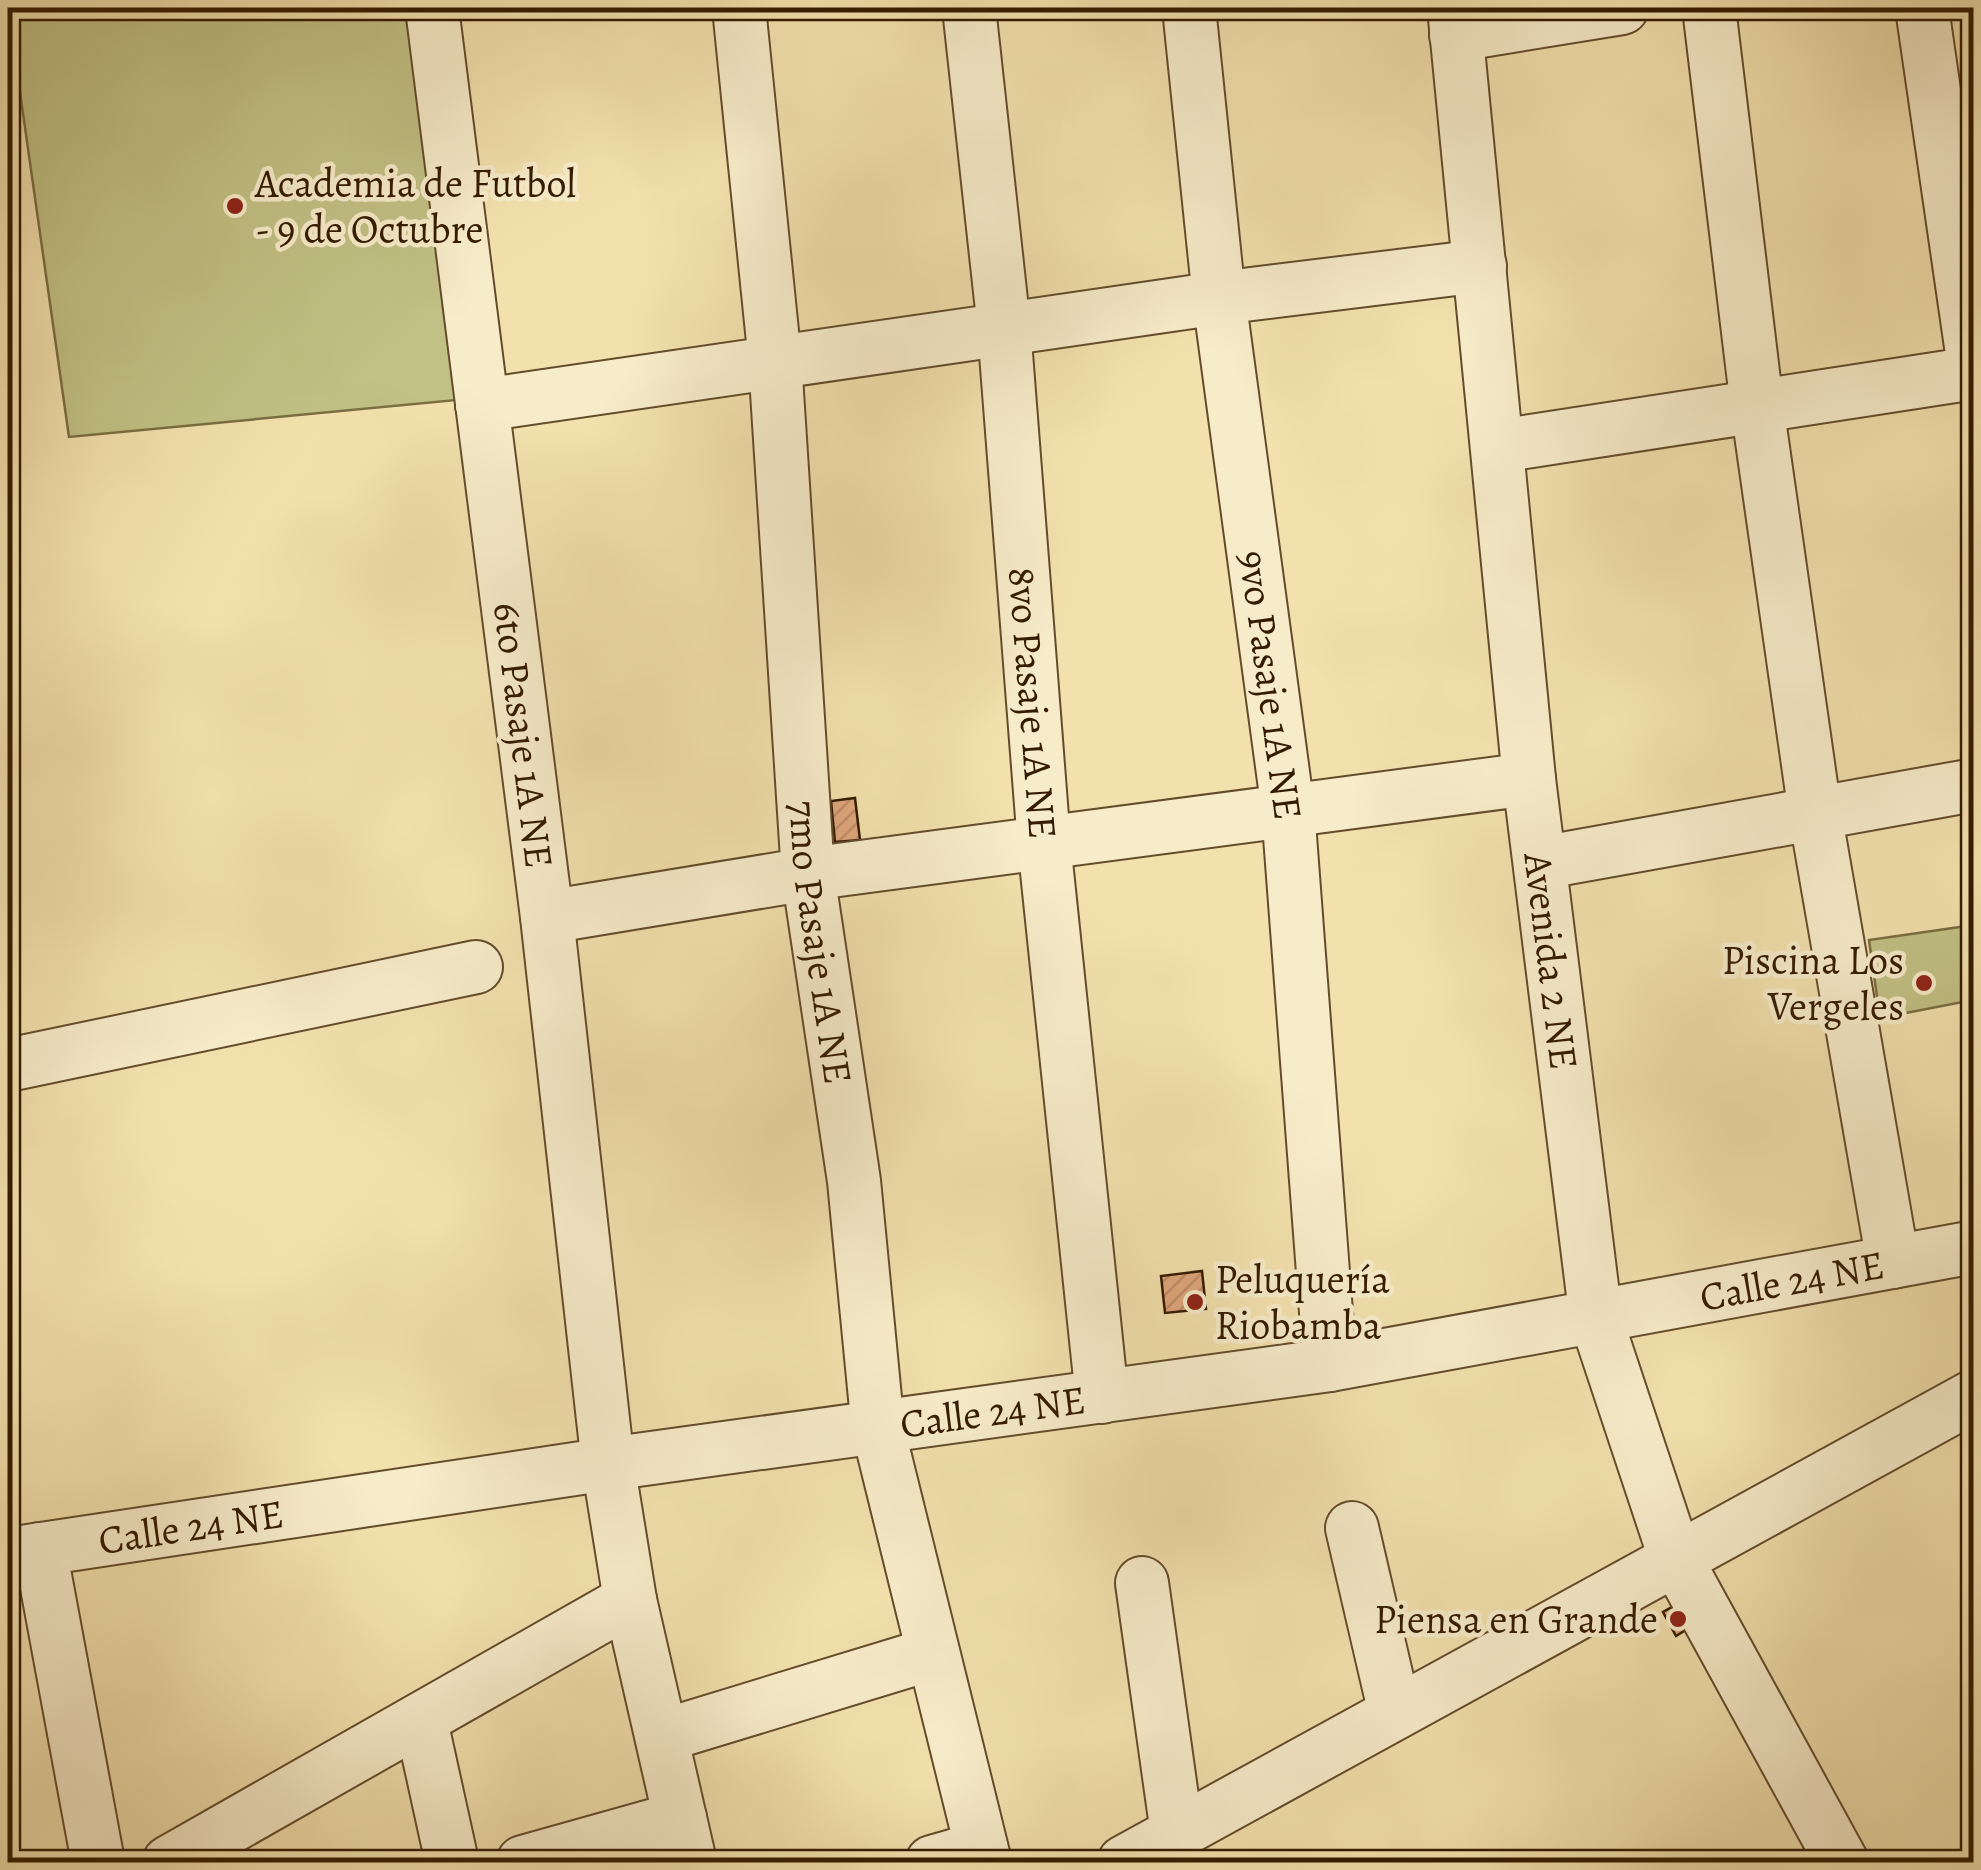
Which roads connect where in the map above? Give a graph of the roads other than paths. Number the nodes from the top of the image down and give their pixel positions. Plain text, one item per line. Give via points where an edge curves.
1 (432, 8) edge
2 (739, 8) edge
3 (969, 8) edge
4 (1188, 8) edge
5 (1622, 8) edge
6 (1709, 8) edge
7 (1922, 8) edge
8 (1455, 21) edge
9 (1480, 266) junction
10 (1218, 298) junction
11 (1004, 328) junction
12 (774, 360) junction
13 (1974, 370) edge
14 (482, 404) junction
15 (1757, 406) junction
16 (1499, 446) junction
17 (1529, 779) junction
18 (1974, 785) edge
19 (1288, 810) junction
20 (1815, 813) junction
21 (1044, 843) junction
22 (1540, 863) junction
23 (808, 874) junction
24 (547, 917) junction
25 (476, 966) dead end
26 (8, 1066) edge
27 (1974, 1247) edge
28 (1893, 1262) junction
29 (1596, 1319) junction
30 (1330, 1364) junction
31 (1974, 1396) edge
32 (1102, 1397) junction
33 (878, 1428) junction
34 (608, 1464) junction
35 (1352, 1528) dead end
36 (24, 1551) edge
37 (1675, 1557) junction
38 (1142, 1583) dead end
39 (630, 1600) junction
40 (931, 1654) junction
41 (1395, 1713) junction
42 (421, 1721) junction
43 (662, 1736) junction
44 (1177, 1833) junction
45 (685, 1840) edge
46 (966, 1858) edge
47 (98, 1862) edge
48 (169, 1862) edge
49 (452, 1862) edge
50 (523, 1862) edge
51 (1124, 1862) edge
52 (1842, 1862) edge

1 - 14 street, 6to Pasaje 1A NE
2 - 12 street, 7mo Pasaje 1A NE
3 - 11 street, 8vo Pasaje 1A NE
4 - 10 street, 9vo Pasaje 1A NE
5 - 8 street
6 - 15 street
7 - 13 street
8 - 9 street, Avenida 2 NE
9 - 10 street
9 - 16 street, Avenida 2 NE
10 - 11 street
10 - 19 street, 9vo Pasaje 1A NE
11 - 12 street
11 - 21 street, 8vo Pasaje 1A NE
12 - 14 street
12 - 23 street, 7mo Pasaje 1A NE
13 - 15 street
14 - 24 street, 6to Pasaje 1A NE
15 - 16 street
15 - 20 street
16 - 17 street, Avenida 2 NE
17 - 19 street
17 - 22 street, Avenida 2 NE
18 - 20 street
19 - 21 street
19 - 30 street, 9vo Pasaje 1A NE
20 - 22 street
20 - 28 street
21 - 23 street
21 - 32 street, 8vo Pasaje 1A NE
22 - 29 street, Avenida 2 NE
23 - 24 street
23 - 33 street, 7mo Pasaje 1A NE via 854,1181
24 - 34 street, 6to Pasaje 1A NE
25 - 26 street
27 - 28 street, Calle 24 NE
28 - 29 street, Calle 24 NE
29 - 30 street, Calle 24 NE
29 - 37 street, Avenida 2 NE
30 - 32 street, Calle 24 NE
31 - 37 street
32 - 33 street, Calle 24 NE
33 - 34 street, Calle 24 NE
33 - 40 street, 7mo Pasaje 1A NE
34 - 36 street, Calle 24 NE
34 - 39 street, 6to Pasaje 1A NE
35 - 41 street
36 - 47 street
37 - 41 street
37 - 52 street, Avenida 2 NE
38 - 44 street
39 - 42 street
39 - 43 street, 6to Pasaje 1A NE
40 - 43 street
40 - 46 street, 7mo Pasaje 1A NE
41 - 44 street
42 - 48 street
42 - 49 street
43 - 45 street, 6to Pasaje 1A NE
44 - 51 street
45 - 50 street

